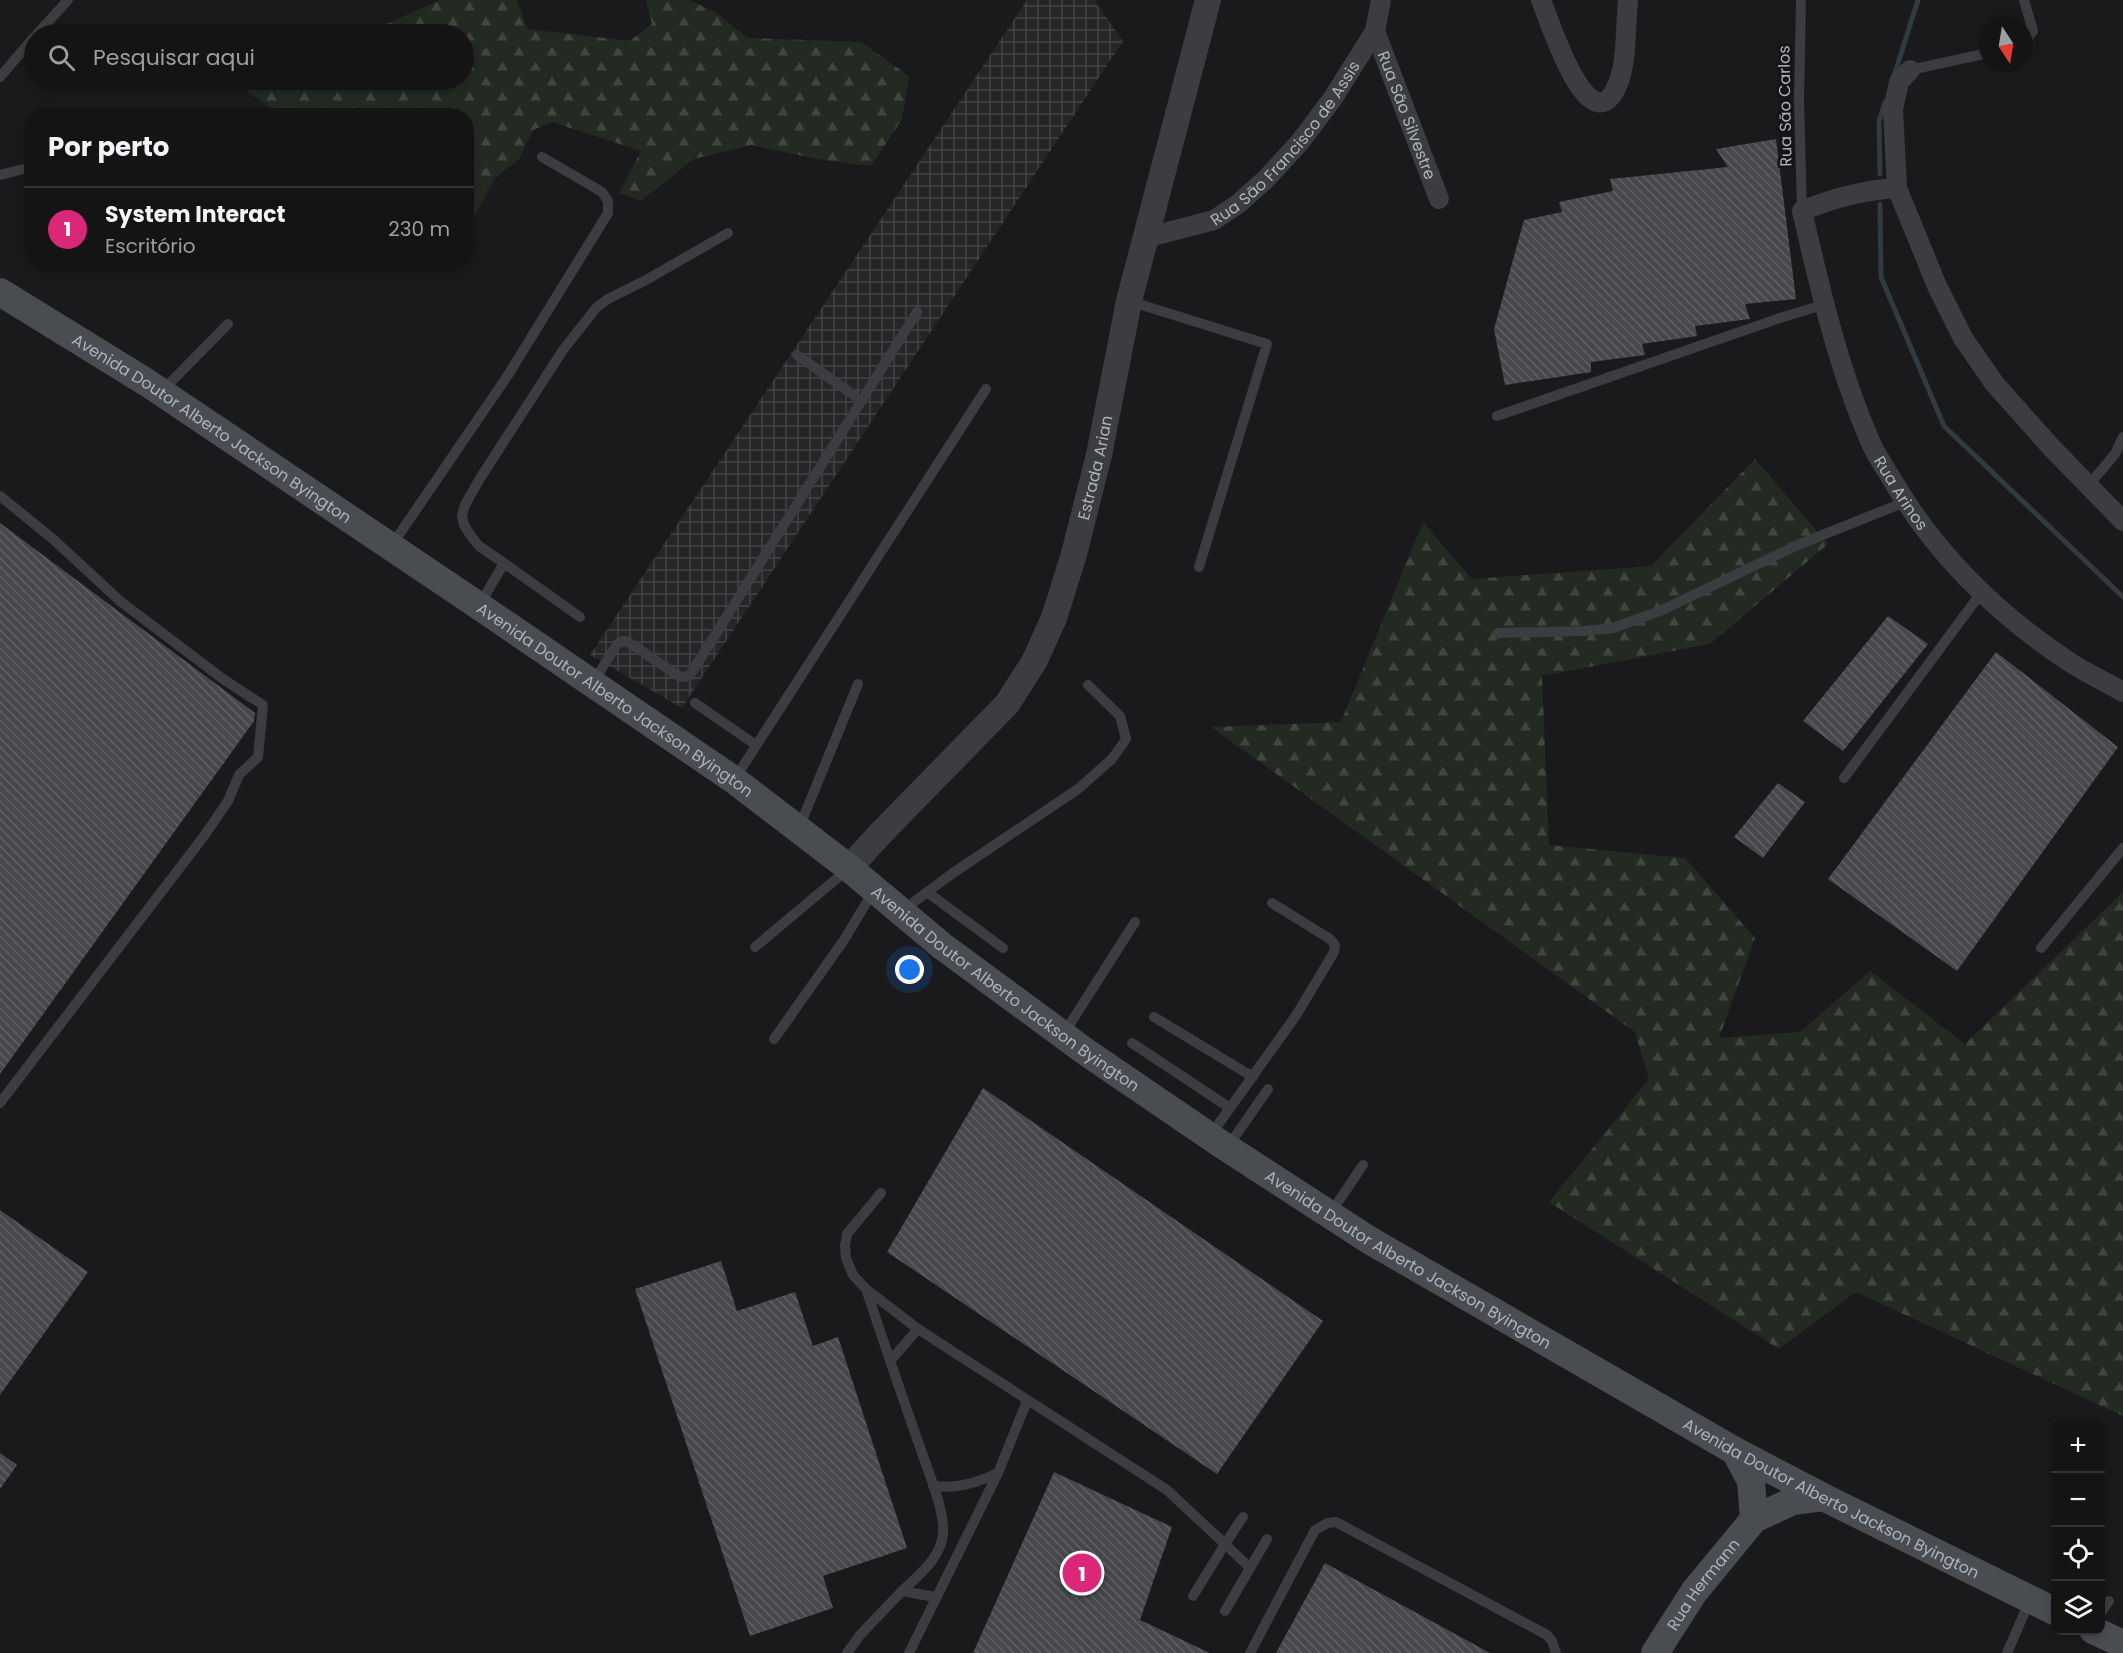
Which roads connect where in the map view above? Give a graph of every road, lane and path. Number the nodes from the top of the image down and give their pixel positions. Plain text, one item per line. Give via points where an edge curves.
1 (68, 0) edge
2 (1208, 0) edge
3 (1381, 0) edge
4 (1541, 0) edge
5 (1628, 0) edge
6 (1801, 0) edge
7 (2024, 0) edge
8 (2029, 18) edge
9 (47, 24) edge
10 (1375, 31) junction
11 (24, 50) edge
12 (1979, 55) edge
13 (1910, 70) joint
14 (0, 77) edge
15 (542, 157) dead end
16 (24, 169) edge
17 (0, 175) edge
18 (1897, 188) junction
19 (1438, 198) dead end
20 (1802, 211) junction
21 (728, 233) dead end
22 (1145, 238) junction
23 (0, 292) edge
24 (1129, 301) junction
25 (1823, 305) junction
26 (917, 312) dead end
27 (228, 324) dead end
28 (797, 355) dead end
29 (986, 389) dead end
30 (161, 393) junction
31 (862, 401) junction
32 (1497, 416) dead end
33 (2123, 437) edge
34 (2088, 486) junction
35 (0, 496) edge
36 (1905, 502) junction
37 (2123, 521) edge
38 (391, 546) junction
39 (504, 563) junction
40 (1199, 567) dead end
41 (1981, 593) junction
42 (479, 606) junction
43 (580, 617) dead end
44 (1498, 633) dead end
45 (593, 683) junction
46 (858, 684) dead end
47 (1088, 685) dead end
48 (2123, 692) edge
49 (695, 703) dead end
50 (756, 745) junction
51 (1844, 778) dead end
52 (734, 780) junction
53 (798, 830) junction
54 (2123, 848) edge
55 (849, 868) junction
56 (874, 889) junction
57 (927, 892) junction
58 (1272, 903) dead end
59 (901, 912) junction
60 (1135, 922) dead end
61 (755, 946) dead end
62 (1003, 948) dead end
63 (2041, 948) dead end
64 (1154, 1017) dead end
65 (1063, 1035) junction
66 (774, 1039) dead end
67 (1132, 1043) dead end
68 (1253, 1077) junction
69 (1268, 1089) dead end
70 (0, 1103) edge
71 (1230, 1108) junction
72 (1218, 1142) junction
73 (1363, 1165) dead end
74 (881, 1193) dead end
75 (1330, 1215) junction
76 (866, 1289) junction
77 (918, 1329) junction
78 (890, 1361) junction
79 (1028, 1401) junction
80 (1735, 1450) junction
81 (998, 1473) junction
82 (933, 1486) junction
83 (1823, 1497) junction
84 (1243, 1516) dead end
85 (1754, 1519) junction
86 (1267, 1539) dead end
87 (1225, 1544) junction
88 (1250, 1568) junction
89 (902, 1591) junction
90 (1193, 1596) dead end
91 (935, 1597) junction
92 (2030, 1600) junction
93 (2109, 1601) dead end
94 (2105, 1607) edge
95 (2051, 1610) edge
96 (1225, 1611) dead end
97 (2104, 1635) edge
98 (2123, 1644) edge
99 (847, 1653) edge
100 (909, 1653) edge
101 (1250, 1653) edge
102 (1556, 1653) edge
103 (1655, 1653) edge
104 (2007, 1653) edge

1 - 9 lane
2 - 22 street, Estrada Arian
3 - 10 street, Rua São Francisco de Assis
4 - 5 street via 1572,75 1591,101 1601,102 1616,90 1620,75
6 - 20 lane, Rua São Carlos
7 - 8 lane
10 - 19 street, Rua São Silvestre
10 - 22 street, Rua São Francisco de Assis via 1334,98 1266,179 1214,220
11 - 14 lane
12 - 13 lane
13 - 18 street via 1899,82 1893,109
15 - 38 lane via 602,192 608,201 608,213 508,375
16 - 17 lane
18 - 20 street via 1876,189
18 - 34 street via 1963,338 1994,383
20 - 25 street, Rua Arinos
21 - 39 lane via 608,298 563,350 479,480 462,515 464,525 479,546
22 - 24 street, Estrada Arian
23 - 30 main road, Avenida Doutor Alberto Jackson Byington
24 - 40 lane via 1267,344
24 - 55 street, Estrada Arian via 1099,455 1074,554 1054,618 1034,662 1007,704
25 - 32 lane
25 - 36 street, Rua Arinos via 1871,443
26 - 31 lane
27 - 30 lane
28 - 31 lane
29 - 50 lane
30 - 38 main road, Avenida Doutor Alberto Jackson Byington
31 - 45 lane via 689,676 680,677 622,641
33 - 34 lane via 2115,454
34 - 37 street
35 - 70 lane via 120,602 263,705 258,757 239,775 228,801 204,836
36 - 41 street, Rua Arinos via 1942,551
36 - 44 lane via 1800,544 1660,611 1613,628
38 - 42 main road, Avenida Doutor Alberto Jackson Byington
39 - 42 lane
39 - 43 lane
41 - 48 street, Rua Arinos via 2072,664
41 - 51 lane
42 - 45 main road, Avenida Doutor Alberto Jackson Byington
45 - 52 main road, Avenida Doutor Alberto Jackson Byington
46 - 53 lane
47 - 57 lane via 1120,716 1126,739 1112,759 1078,789
49 - 50 lane
50 - 52 lane
52 - 53 main road, Avenida Doutor Alberto Jackson Byington
53 - 55 main road, Avenida Doutor Alberto Jackson Byington
54 - 63 lane
55 - 56 main road, Avenida Doutor Alberto Jackson Byington
55 - 61 lane
56 - 59 main road, Avenida Doutor Alberto Jackson Byington
56 - 66 lane via 844,940
57 - 59 lane
57 - 62 lane
58 - 68 lane via 1330,939 1335,949 1297,1014
59 - 65 main road, Avenida Doutor Alberto Jackson Byington
60 - 65 lane
64 - 68 lane
65 - 72 main road, Avenida Doutor Alberto Jackson Byington
67 - 71 lane
68 - 71 lane
69 - 72 lane
71 - 72 lane
72 - 75 main road, Avenida Doutor Alberto Jackson Byington
73 - 75 lane
74 - 76 lane via 847,1234 845,1246 853,1275
75 - 80 main road, Avenida Doutor Alberto Jackson Byington
76 - 77 lane
76 - 78 lane
77 - 78 lane
77 - 79 lane
78 - 82 lane
79 - 81 lane
79 - 87 lane via 1167,1490
80 - 83 main road, Avenida Doutor Alberto Jackson Byington
80 - 85 main road via 1751,1481
81 - 82 lane via 964,1486
81 - 91 lane
82 - 89 lane via 943,1535 938,1551
83 - 85 main road, Rua Hermann via 1793,1501
83 - 92 main road, Avenida Doutor Alberto Jackson Byington
84 - 87 lane
85 - 103 main road, Rua Hermann via 1694,1592
86 - 88 lane
87 - 88 lane
87 - 90 lane
88 - 96 lane
89 - 91 lane
89 - 99 lane
91 - 100 lane
92 - 95 main road, Avenida Doutor Alberto Jackson Byington
92 - 104 lane
93 - 94 lane
97 - 98 main road
101 - 102 lane via 1315,1530 1336,1522 1547,1635

